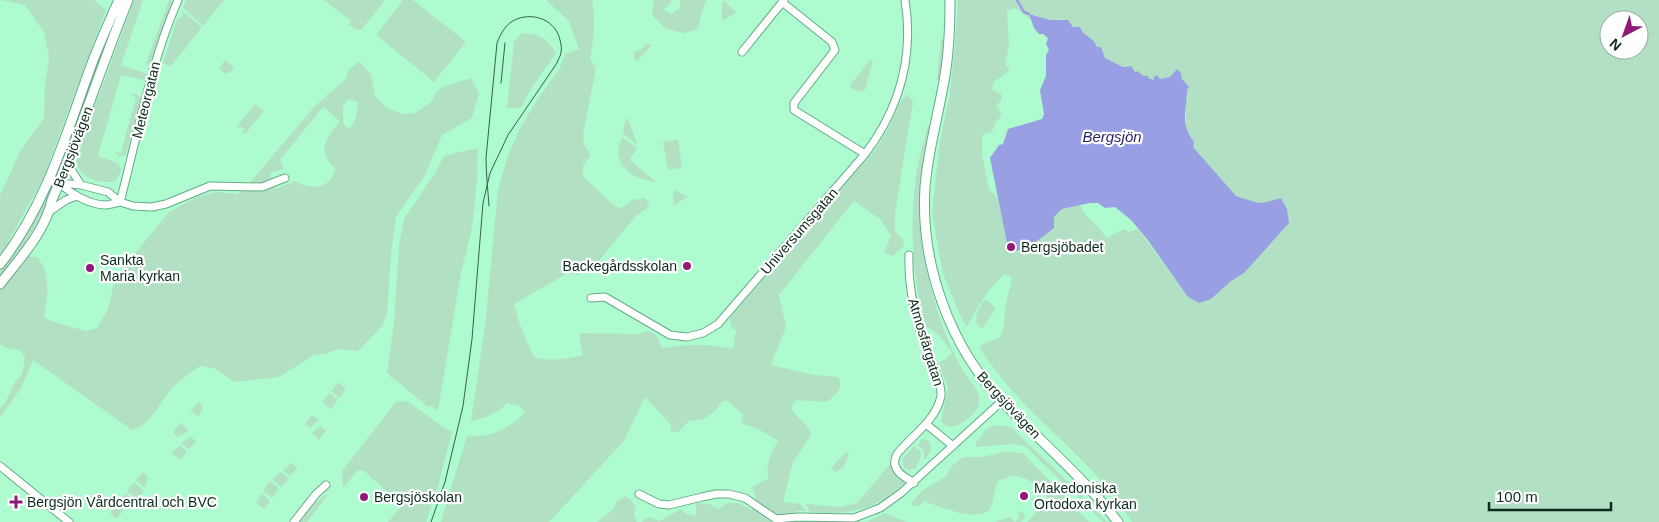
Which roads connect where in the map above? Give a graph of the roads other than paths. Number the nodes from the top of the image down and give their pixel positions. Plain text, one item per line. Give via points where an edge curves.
1 (119, 0) edge
2 (128, 0) edge
3 (178, 0) edge
4 (905, 0) edge
5 (950, 0) edge
6 (783, 1) edge
7 (742, 52) dead end
8 (865, 154) junction
9 (68, 162) junction
10 (284, 178) dead end
11 (50, 179) junction
12 (60, 183) junction
13 (81, 185) junction
14 (77, 196) junction
15 (120, 202) junction
16 (50, 211) junction
17 (909, 255) dead end
18 (0, 264) edge
19 (0, 284) edge
20 (591, 298) dead end
21 (1002, 401) junction
22 (926, 424) junction
23 (953, 446) junction
24 (0, 466) edge
25 (914, 483) junction
26 (326, 485) dead end
27 (639, 494) dead end
28 (855, 520) edge
29 (70, 522) edge
30 (294, 522) edge
31 (1118, 522) edge

1 - 11 street, Bergsjövägen
2 - 9 street, Bergsjövägen
3 - 15 street, Meteorgatan via 154,69
4 - 8 street, Universumsgatan via 907,50 900,89 886,124
5 - 21 street, Bergsjövägen via 945,76 927,165 928,246 939,289 956,333 975,367
6 - 7 street
6 - 8 street via 832,42 836,50 794,103 794,110
8 - 20 street, Universumsgatan via 725,317 711,329 687,337 670,336 605,297
9 - 12 street, Bergsjövägen
9 - 13 street
10 - 15 street via 262,187 210,186 152,207
11 - 12 street
11 - 18 street, Bergsjövägen via 26,227
12 - 13 street
12 - 14 street
12 - 16 street, Bergsjövägen
13 - 15 street via 108,192
14 - 15 street via 103,205
14 - 16 street
16 - 19 street, Bergsjövägen via 32,242
17 - 22 street, Atmosfärgatan via 913,306 941,394 937,409
21 - 23 street
21 - 31 street, Bergsjövägen via 1102,501
22 - 23 street
22 - 25 street, Atmosfärgatan via 896,456 899,473
23 - 25 street
24 - 29 street
25 - 28 street via 880,508
26 - 30 street
27 - 28 street via 659,504 669,505 709,495 729,494 744,498 776,519

